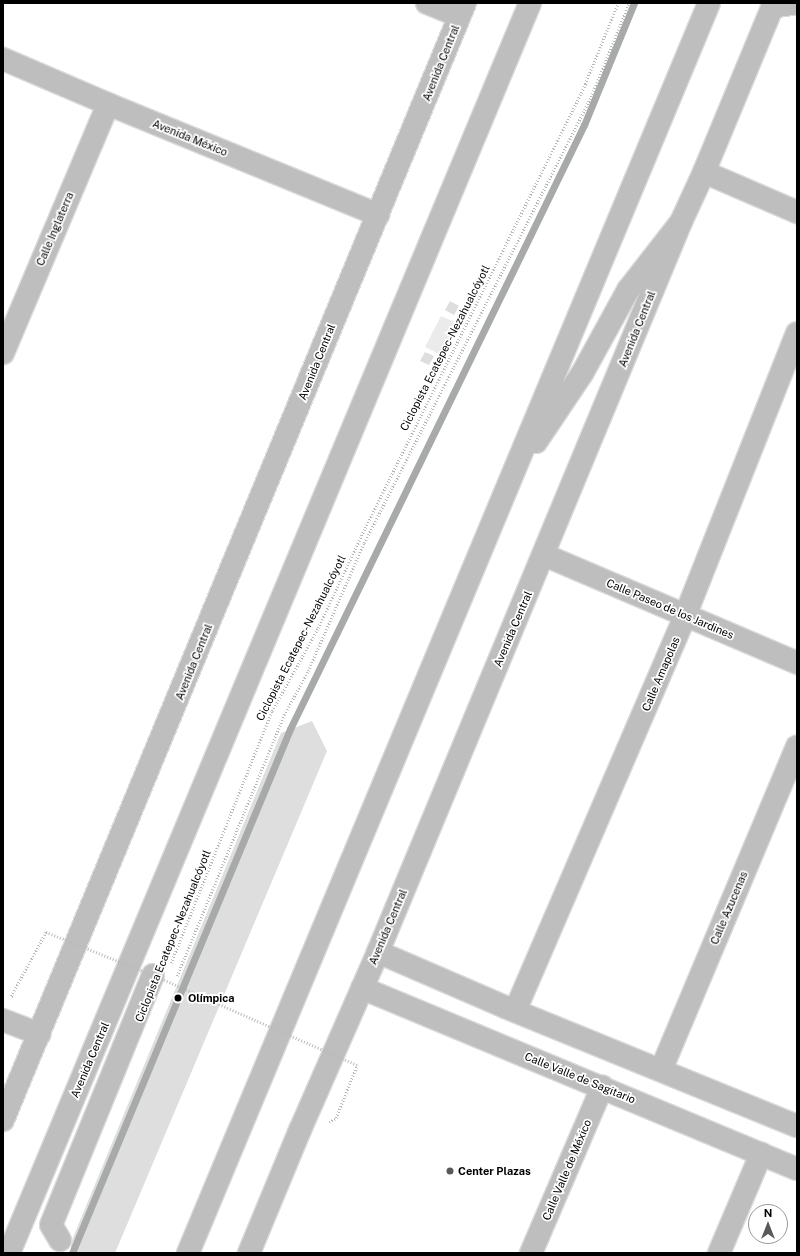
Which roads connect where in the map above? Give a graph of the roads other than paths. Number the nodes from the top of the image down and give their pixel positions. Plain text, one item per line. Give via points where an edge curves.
1 (427, 3) edge
2 (530, 3) edge
3 (708, 3) edge
4 (797, 3) edge
5 (773, 5) edge
6 (462, 10) edge
7 (3, 59) edge
8 (108, 104) junction
9 (704, 172) junction
10 (797, 212) edge
11 (378, 215) junction
12 (681, 222) junction
13 (797, 333) edge
14 (3, 353) edge
15 (508, 485) junction
16 (544, 555) junction
17 (685, 616) junction
18 (797, 663) edge
19 (797, 746) edge
20 (378, 952) junction
21 (163, 975) road end
22 (362, 988) junction
23 (515, 1011) junction
24 (3, 1020) edge
25 (39, 1034) junction
26 (661, 1070) junction
27 (602, 1087) junction
28 (3, 1120) edge
29 (795, 1120) edge
30 (761, 1154) junction
31 (797, 1169) edge
32 (56, 1232) dead end
33 (9, 1253) edge
34 (188, 1253) edge
35 (249, 1253) edge
36 (531, 1253) edge
37 (719, 1253) edge

1 - 6 main road
2 - 33 main road, Avenida Central
3 - 15 main road
4 - 5 main road
5 - 9 main road, Avenida Central
6 - 11 main road, Avenida Central
7 - 8 main road, Avenida México
8 - 11 main road, Avenida México
8 - 14 main road, Calle Inglaterra
9 - 10 main road
9 - 12 main road, Avenida Central
11 - 25 main road, Avenida Central
12 - 15 main road via 628,290 583,372
12 - 16 main road, Avenida Central
13 - 17 main road, Calle Amapolas
15 - 34 main road
16 - 17 main road, Calle Paseo de los Jardines
16 - 20 main road, Avenida Central
17 - 18 main road, Calle Paseo de los Jardines
17 - 23 main road, Calle Amapolas
19 - 26 main road, Calle Azucenas
20 - 22 main road, Avenida Central
20 - 23 main road
21 - 32 main road
22 - 27 main road, Calle Valle de Sagitario
22 - 35 main road, Avenida Central
23 - 26 main road
24 - 25 main road
25 - 28 main road, Avenida Central
26 - 29 main road
27 - 30 main road, Calle Valle de Sagitario
27 - 36 main road, Calle Valle de México
30 - 31 main road, Calle Valle de Sagitario
30 - 37 main road

